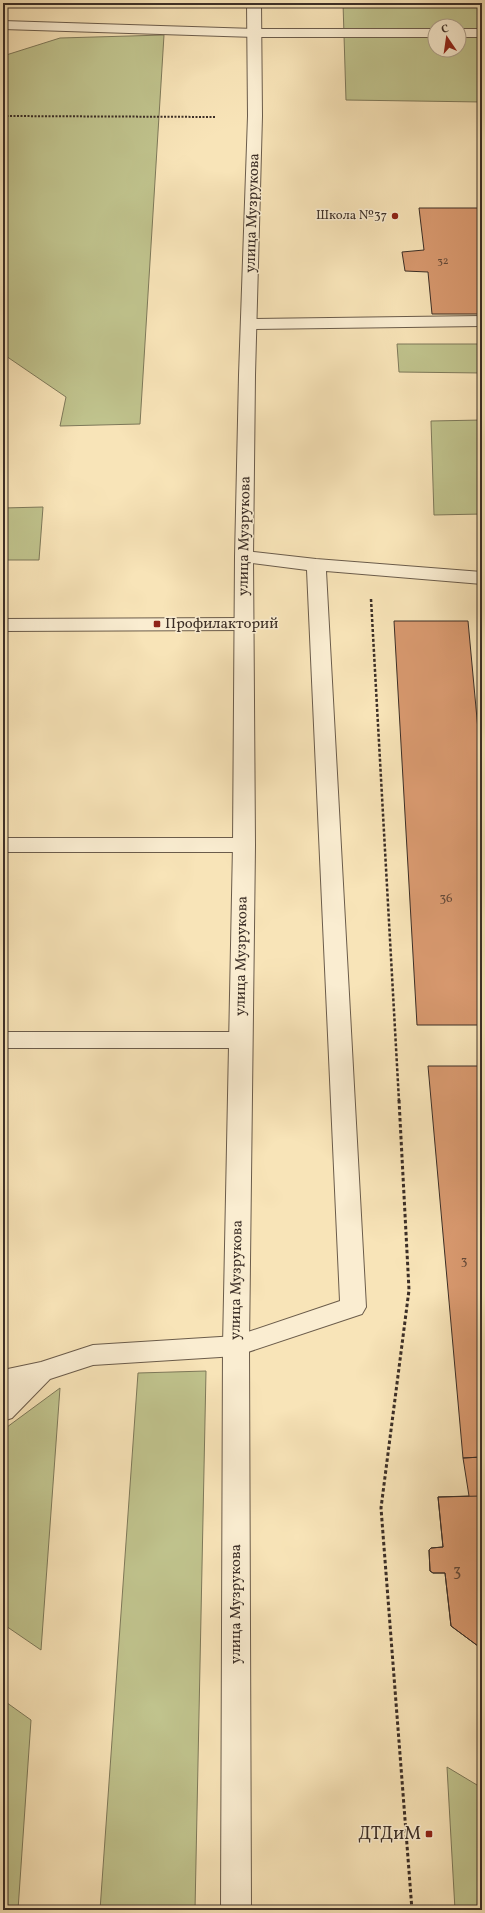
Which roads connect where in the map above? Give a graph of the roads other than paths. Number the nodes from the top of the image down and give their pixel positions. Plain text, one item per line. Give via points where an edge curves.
1 (254, 3) edge
2 (3, 25) edge
3 (255, 33) junction
4 (427, 33) edge
5 (467, 33) edge
6 (482, 34) edge
7 (482, 321) edge
8 (250, 324) junction
9 (244, 557) junction
10 (316, 565) junction
11 (482, 578) edge
12 (244, 624) junction
13 (3, 625) edge
14 (3, 845) edge
15 (244, 845) junction
16 (3, 1040) edge
17 (240, 1040) junction
18 (236, 1346) junction
19 (41, 1372) junction
20 (3, 1380) edge
21 (3, 1410) edge
22 (236, 1910) edge

1 - 3 street, улица Музрукова
2 - 3 street
3 - 4 street
3 - 8 street, улица Музрукова via 256,116
5 - 6 street
7 - 8 street
8 - 9 street, улица Музрукова
9 - 10 street
9 - 12 street, улица Музрукова
10 - 11 street
10 - 18 street via 354,1307
12 - 13 street
12 - 15 street, улица Музрукова
14 - 15 street
15 - 17 street, улица Музрукова
16 - 17 street
17 - 18 street, улица Музрукова
18 - 19 street via 93,1355
18 - 22 street, улица Музрукова
19 - 20 street
19 - 21 street

